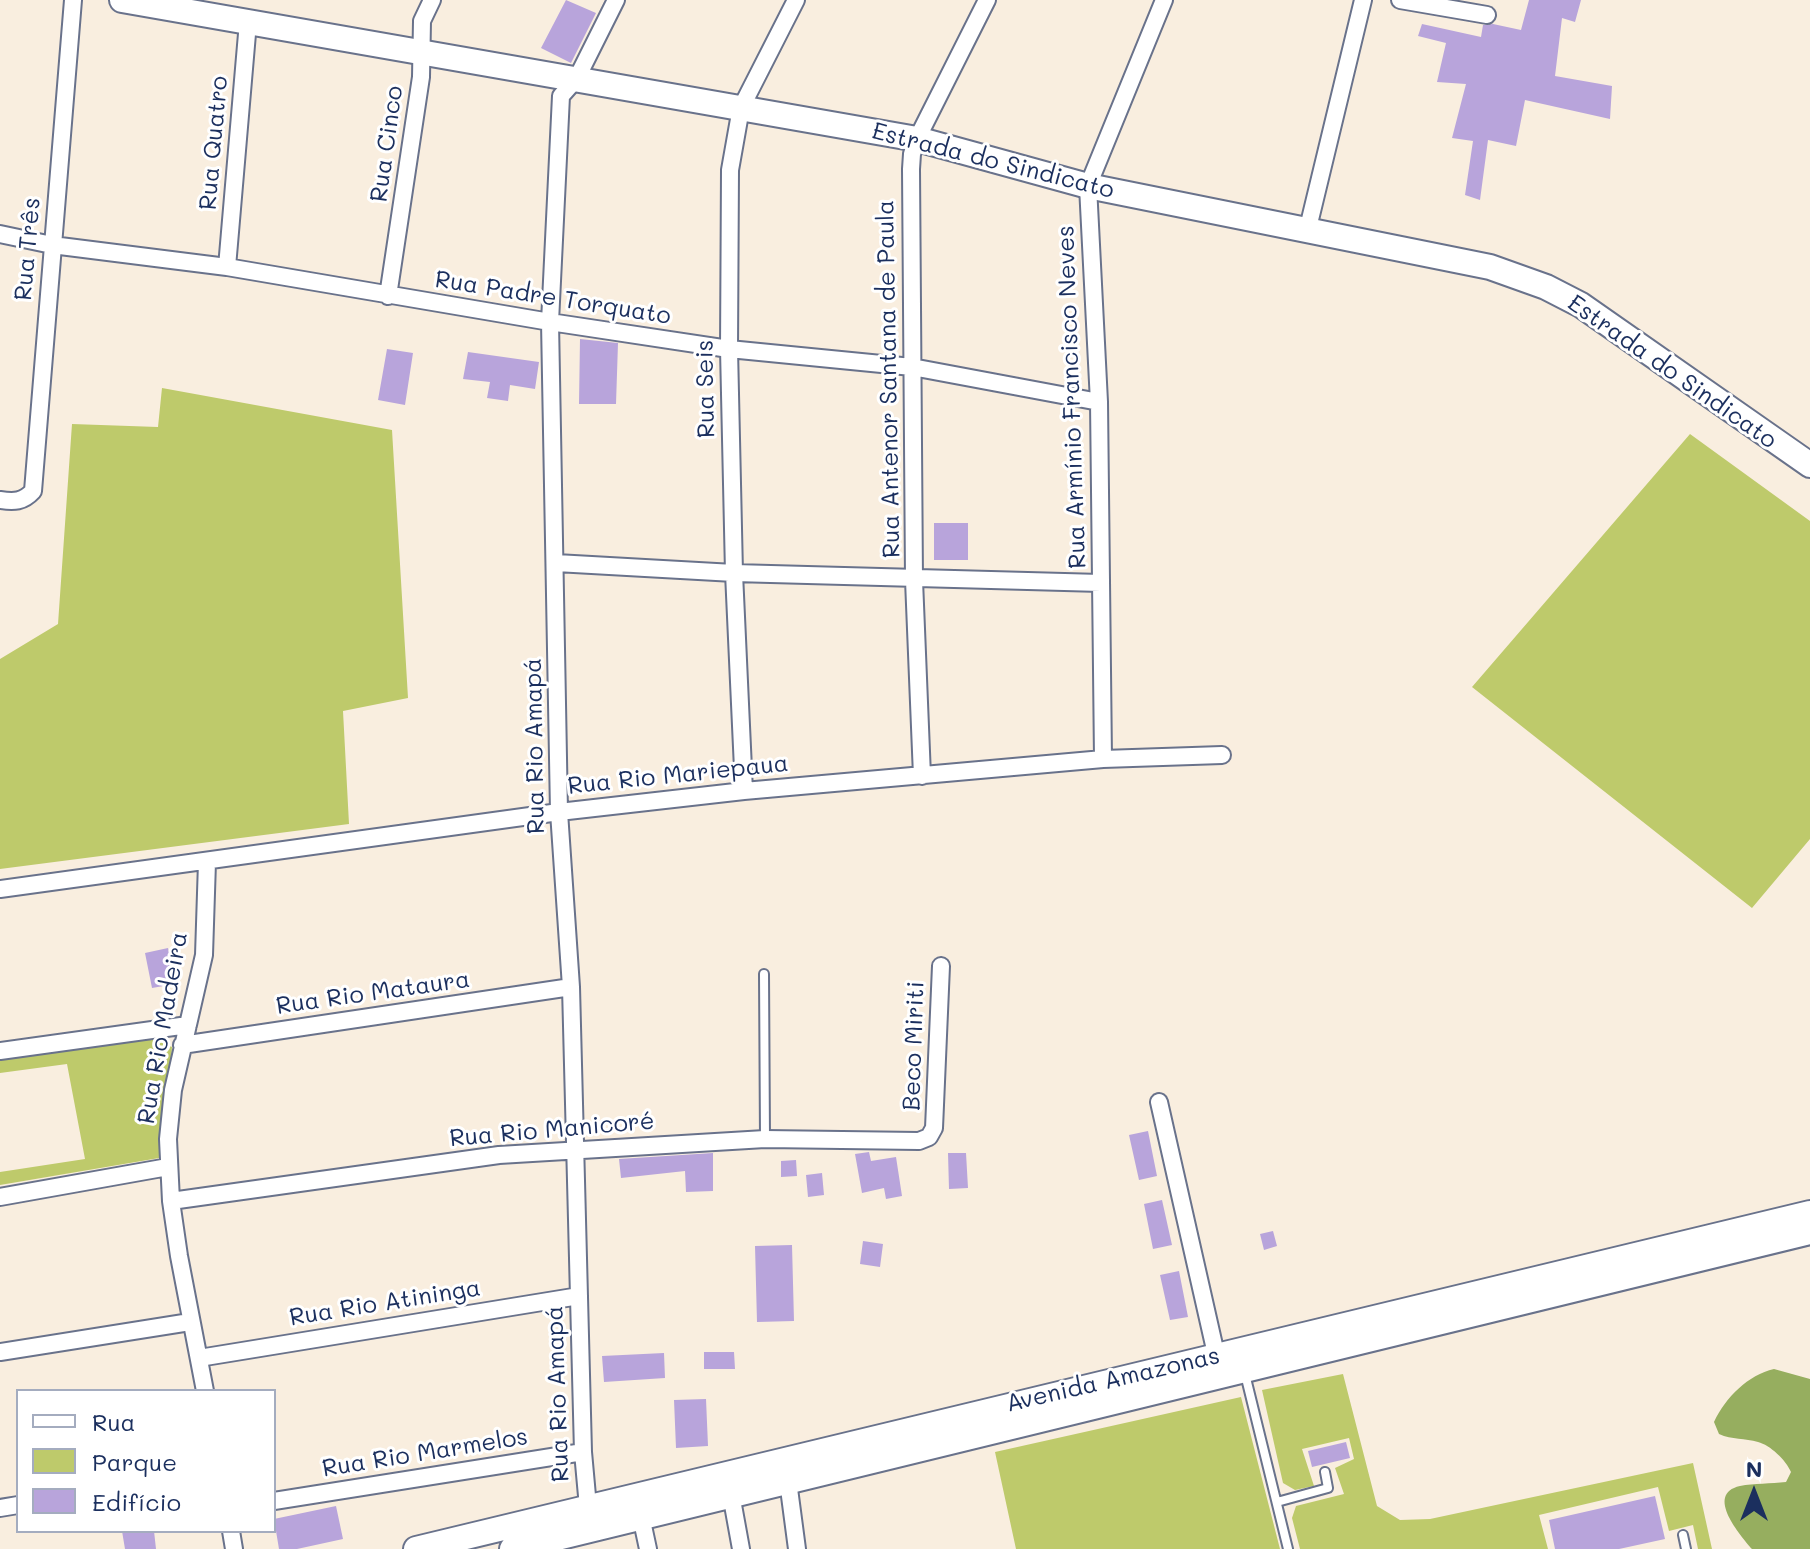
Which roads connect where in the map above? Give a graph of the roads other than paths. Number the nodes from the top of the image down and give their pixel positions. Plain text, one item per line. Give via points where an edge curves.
1 (73, 0) edge
2 (122, 0) edge
3 (432, 0) edge
4 (616, 0) edge
5 (796, 0) edge
6 (987, 0) edge
7 (1164, 0) edge
8 (1363, 0) edge
9 (1400, 0) edge
10 (1487, 15) dead end
11 (248, 22) junction
12 (420, 52) junction
13 (577, 78) junction
14 (741, 108) junction
15 (917, 139) junction
16 (1088, 186) junction
17 (1307, 232) junction
18 (0, 234) edge
19 (52, 245) junction
20 (227, 267) junction
21 (388, 296) junction
22 (550, 322) junction
23 (729, 349) junction
24 (912, 367) junction
25 (1099, 402) junction
26 (1810, 465) edge
27 (0, 500) edge
28 (556, 563) junction
29 (734, 573) junction
30 (914, 580) junction
31 (1101, 583) junction
32 (1222, 755) dead end
33 (1103, 759) junction
34 (922, 776) junction
35 (744, 791) junction
36 (559, 812) junction
37 (207, 862) junction
38 (0, 889) edge
39 (941, 966) dead end
40 (764, 974) dead end
41 (571, 987) junction
42 (188, 1025) junction
43 (182, 1045) junction
44 (0, 1051) edge
45 (1159, 1102) dead end
46 (934, 1128) joint
47 (765, 1139) junction
48 (576, 1152) junction
49 (168, 1167) junction
50 (0, 1197) edge
51 (171, 1201) junction
52 (1810, 1213) edge
53 (1810, 1232) edge
54 (579, 1296) junction
55 (190, 1322) junction
56 (0, 1352) edge
57 (199, 1358) junction
58 (1233, 1359) junction
59 (205, 1389) edge
60 (583, 1452) junction
61 (1325, 1472) dead end
62 (788, 1481) junction
63 (731, 1494) junction
64 (276, 1501) edge
65 (1277, 1502) junction
66 (639, 1506) junction
67 (588, 1507) junction
68 (1683, 1535) dead end
69 (416, 1549) edge
70 (512, 1549) edge
71 (648, 1549) edge
72 (741, 1549) edge
73 (797, 1549) edge
74 (1288, 1549) edge
75 (1686, 1549) edge

1 - 19 street, Rua Três
2 - 11 street, Estrada do Sindicato
3 - 12 street, Rua Cinco via 422,21
4 - 13 street, Rua Rio Amapá
5 - 14 street, Rua Seis
6 - 15 street, Rua Antenor Santana de Paula
7 - 16 street, Rua Armínio Francisco Neves
8 - 17 street
9 - 10 street
11 - 12 street, Estrada do Sindicato
11 - 20 street, Rua Quatro
12 - 13 street, Estrada do Sindicato
12 - 21 street, Rua Cinco via 421,77
13 - 14 street, Estrada do Sindicato
13 - 22 street, Rua Rio Amapá via 561,96
14 - 15 street, Estrada do Sindicato
14 - 23 street, Rua Seis via 730,170
15 - 16 street, Estrada do Sindicato
15 - 24 street, Rua Antenor Santana de Paula via 911,169
16 - 17 street, Estrada do Sindicato
16 - 25 street, Rua Armínio Francisco Neves
17 - 26 street, Estrada do Sindicato via 1490,267 1546,287 1581,305
18 - 19 street, Rua Padre Torquato
19 - 20 street, Rua Padre Torquato
19 - 27 street, Rua Três via 33,491 26,499
20 - 21 street, Rua Padre Torquato
21 - 22 street, Rua Padre Torquato
22 - 23 street, Rua Padre Torquato
22 - 28 street, Rua Rio Amapá
23 - 24 street, Rua Padre Torquato
23 - 29 street, Rua Seis
24 - 25 street, Rua Padre Torquato
24 - 30 street, Rua Antenor Santana de Paula
25 - 31 street, Rua Armínio Francisco Neves
28 - 29 street
28 - 36 street, Rua Rio Amapá
29 - 30 street
29 - 35 street, Rua Seis
30 - 31 street
30 - 34 street, Rua Antenor Santana de Paula
31 - 33 street, Rua Armínio Francisco Neves
32 - 33 street, Rua Rio Mariepaua
33 - 34 street, Rua Rio Mariepaua
34 - 35 street, Rua Rio Mariepaua
35 - 36 street, Rua Rio Mariepaua
36 - 37 street, Rua Rio Mariepaua
36 - 41 street, Rua Rio Amapá
37 - 38 street, Rua Rio Mariepaua
37 - 42 street, Rua Rio Madeira via 204,955
39 - 46 street, Beco Miriti
40 - 47 lane
41 - 43 street, Rua Rio Mataura
41 - 48 street, Rua Rio Amapá
42 - 43 street, Rua Rio Madeira
42 - 44 street
43 - 49 street, Rua Rio Madeira
45 - 58 street
46 - 47 street, Rua Rio Manicoré via 919,1141
47 - 48 street, Rua Rio Manicoré
48 - 51 street, Rua Rio Manicoré via 499,1155
48 - 54 street, Rua Rio Amapá
49 - 50 street
49 - 51 street, Rua Rio Madeira
51 - 55 street, Rua Rio Madeira
52 - 58 street, Avenida Amazonas
53 - 58 street, Avenida Amazonas
54 - 57 street, Rua Rio Atininga
54 - 60 street, Rua Rio Amapá
55 - 56 street
55 - 57 street, Rua Rio Madeira
57 - 59 street, Rua Rio Madeira
58 - 62 street, Avenida Amazonas
58 - 65 lane
58 - 66 street, Avenida Amazonas
60 - 64 street, Rua Rio Marmelos
60 - 67 street, Rua Rio Amapá
61 - 65 lane via 1328,1488
62 - 63 street, Avenida Amazonas
62 - 73 street
63 - 66 street, Avenida Amazonas
63 - 72 street
65 - 74 lane
66 - 67 street, Avenida Amazonas
66 - 70 street, Avenida Amazonas
66 - 71 street
67 - 69 street, Avenida Amazonas
68 - 75 lane

